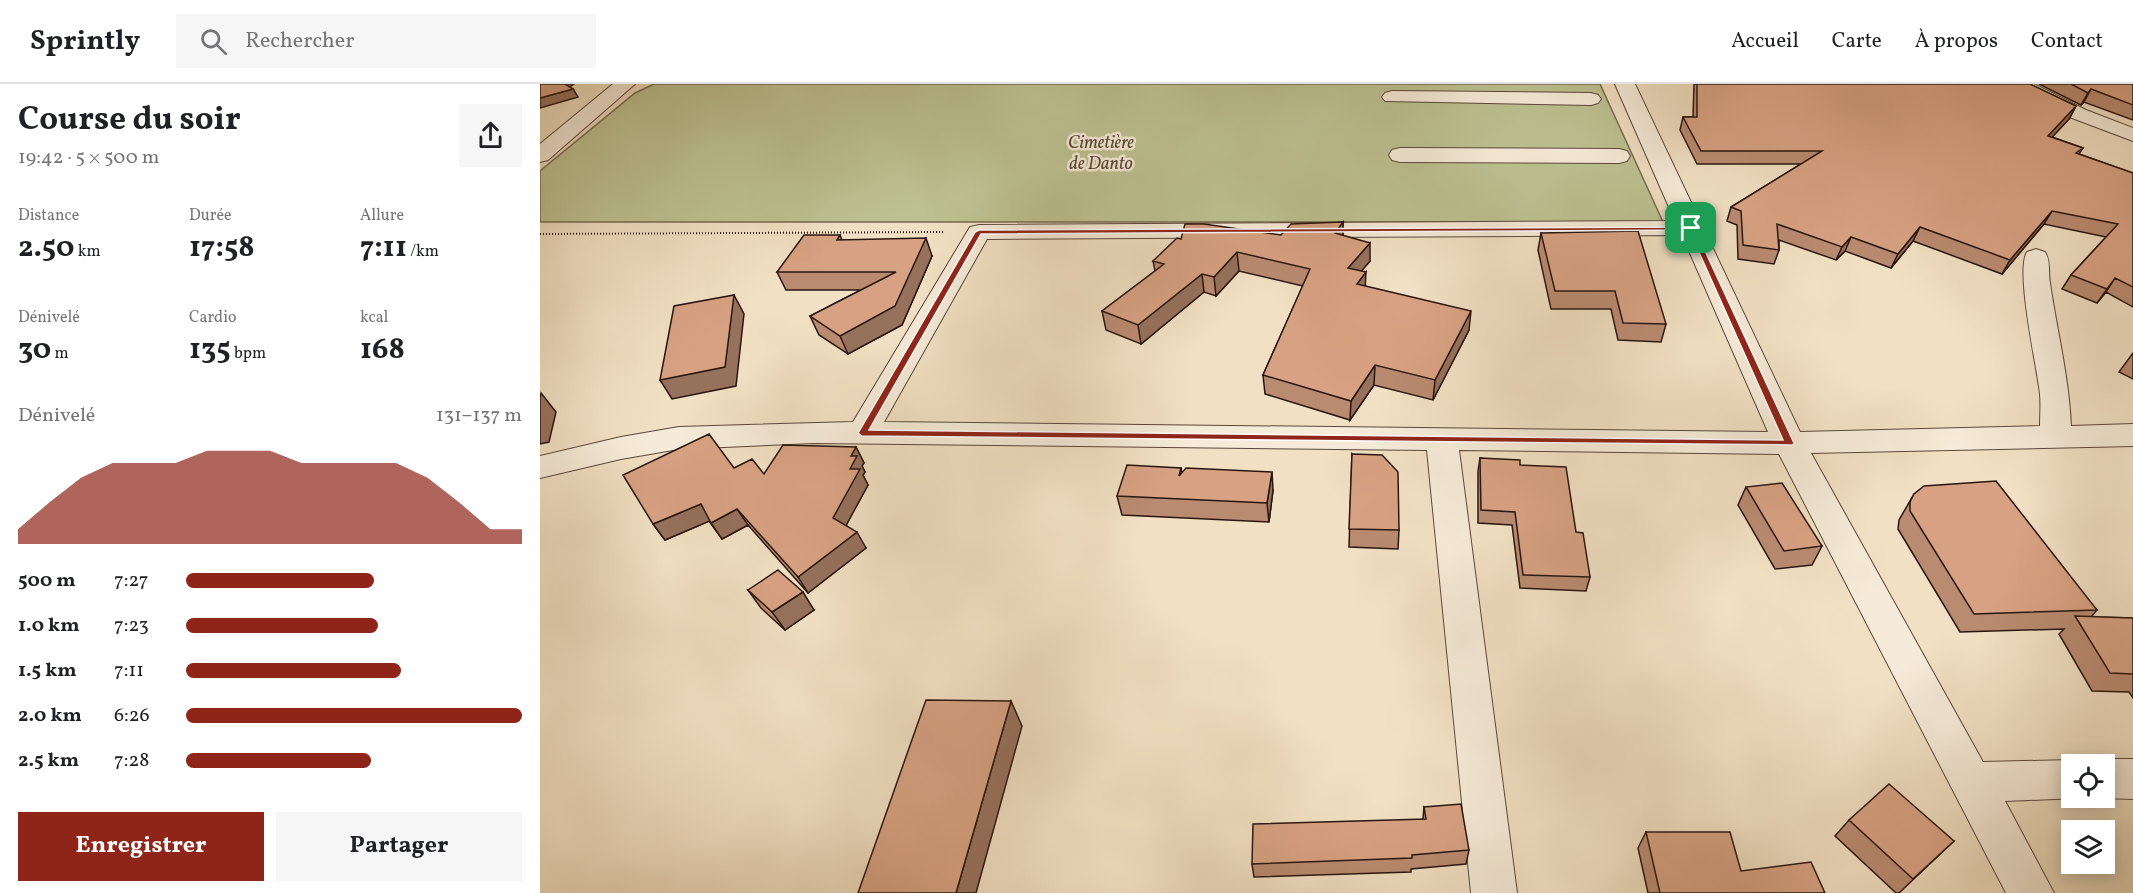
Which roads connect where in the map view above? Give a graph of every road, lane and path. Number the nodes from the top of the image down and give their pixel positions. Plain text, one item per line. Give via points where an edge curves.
1 (625, 84) edge
2 (1625, 84) edge
3 (2018, 84) edge
4 (1392, 96) dead end
5 (1591, 99) dead end
6 (2133, 135) edge
7 (540, 155) edge
8 (1400, 155) dead end
9 (1619, 156) dead end
10 (1691, 228) junction
11 (979, 232) junction
12 (540, 234) edge
13 (2036, 257) dead end
14 (862, 433) junction
15 (2133, 435) edge
16 (2056, 437) junction
17 (1442, 438) junction
18 (1789, 443) junction
19 (540, 467) edge
20 (2115, 779) edge
21 (2133, 779) edge
22 (2061, 780) edge
23 (1974, 782) junction
24 (1494, 893) edge
25 (2031, 893) edge

1 - 7 street
2 - 10 street
3 - 6 street
4 - 5 street
8 - 9 street
10 - 11 street
10 - 18 street
11 - 12 path
11 - 14 street
13 - 16 street via 2036,280 2055,396
14 - 17 street
14 - 19 street via 679,438
15 - 16 street
16 - 18 street
17 - 18 street
17 - 24 street
18 - 23 street
20 - 21 street
22 - 23 street
23 - 25 street

